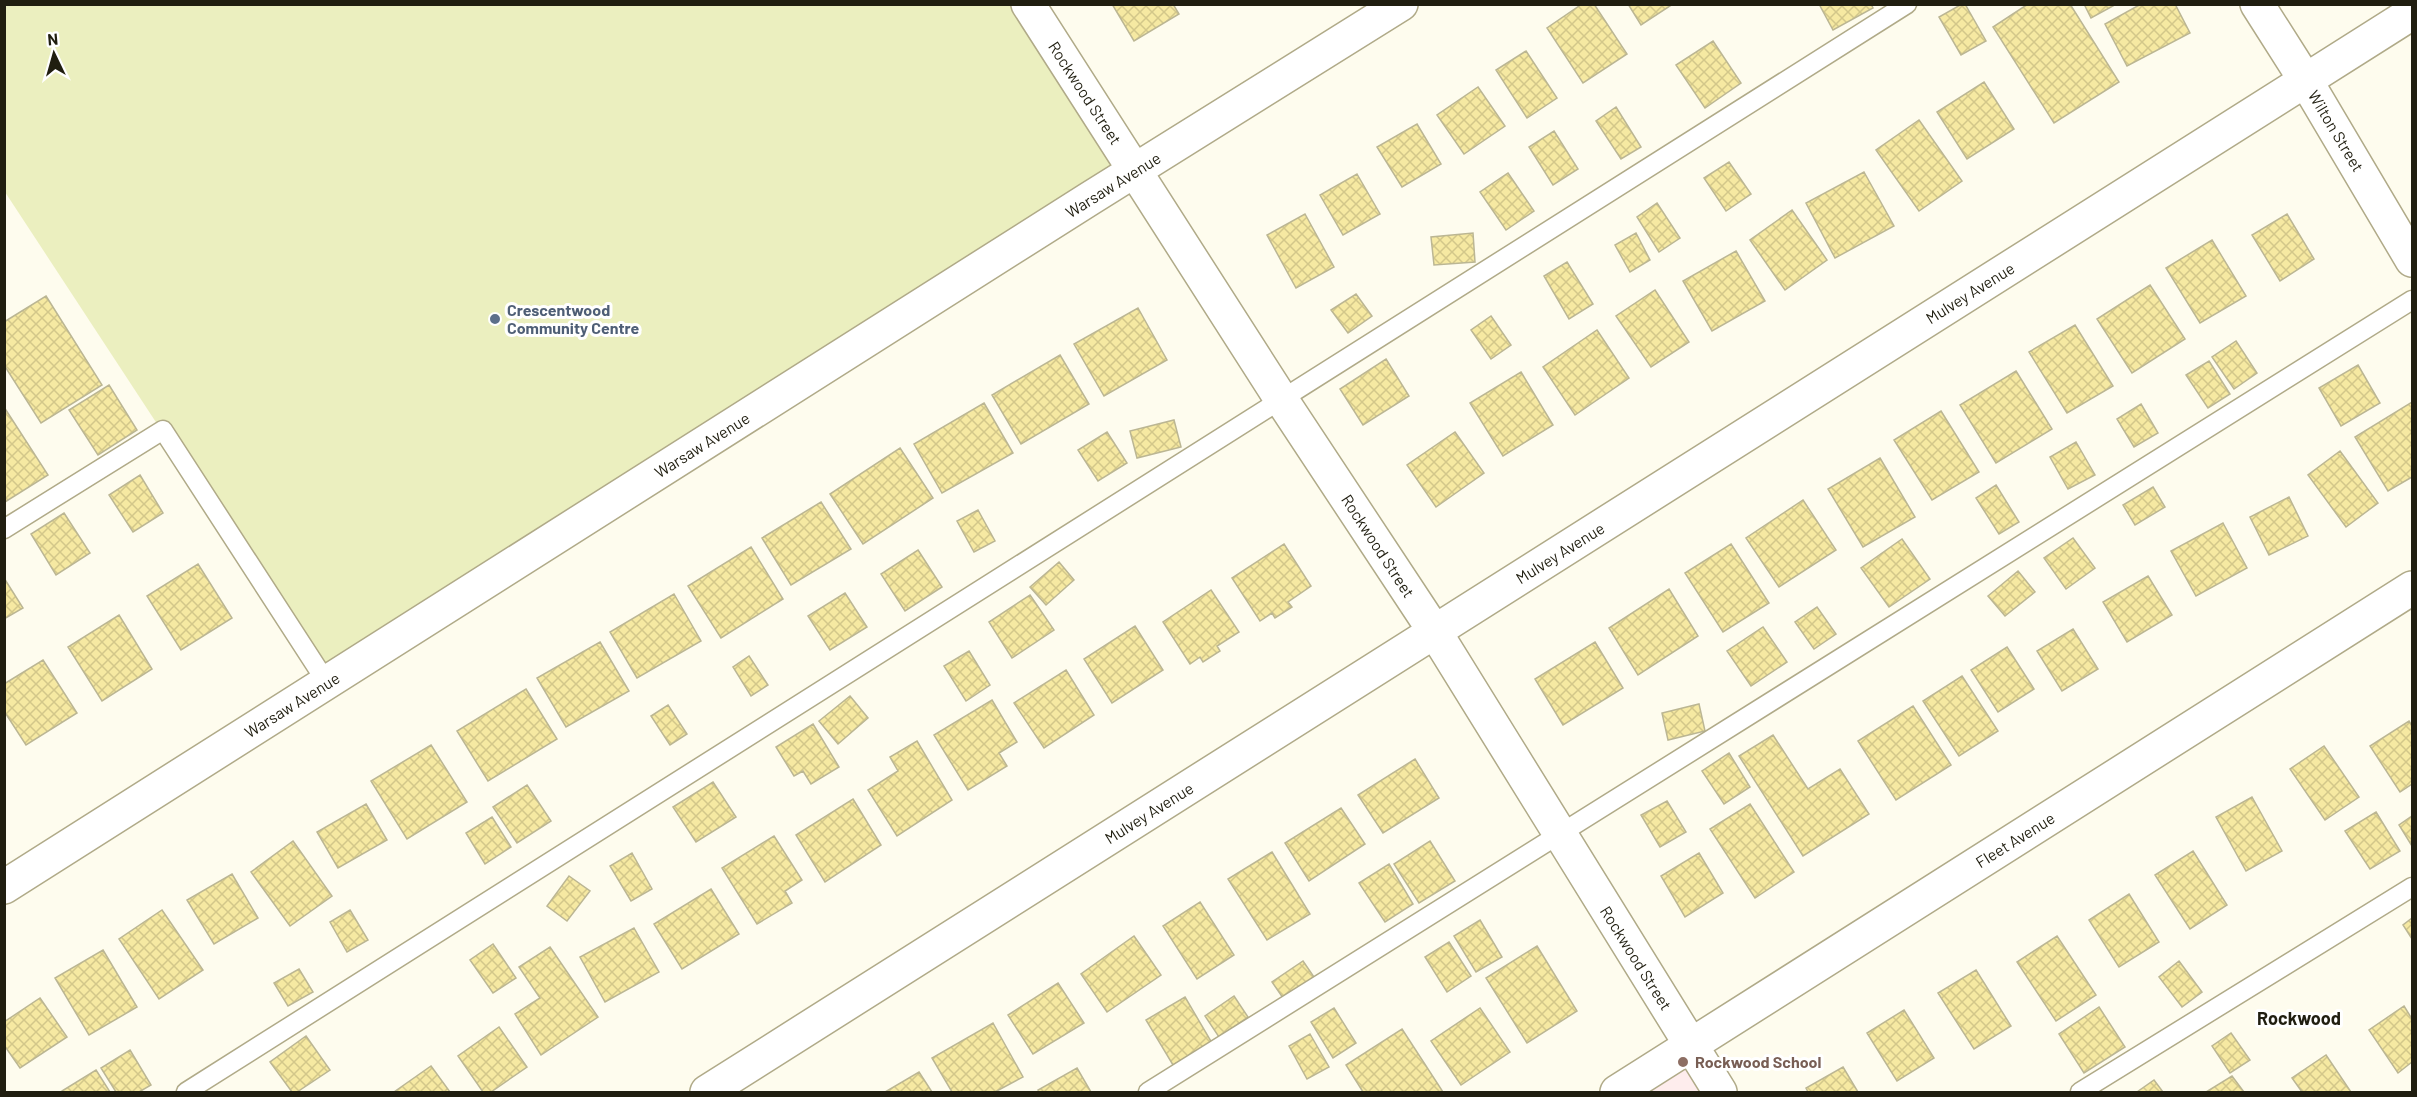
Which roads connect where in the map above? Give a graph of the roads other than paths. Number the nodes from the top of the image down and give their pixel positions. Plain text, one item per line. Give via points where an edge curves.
1 (1028, 4) edge
2 (1401, 4) edge
3 (1907, 4) edge
4 (2257, 4) edge
5 (2412, 13) edge
6 (2306, 81) junction
7 (1135, 170) junction
8 (2412, 260) edge
9 (2412, 300) edge
10 (1281, 399) junction
11 (4, 529) edge
12 (2412, 588) edge
13 (1435, 632) junction
14 (327, 683) junction
15 (1559, 834) junction
16 (4, 886) edge
17 (2412, 887) edge
18 (1690, 1046) junction
19 (186, 1092) edge
20 (707, 1092) edge
21 (1148, 1092) edge
22 (1617, 1092) edge
23 (1720, 1092) edge
24 (2080, 1092) edge

1 - 7 street, Rockwood Street
2 - 7 street, Warsaw Avenue
3 - 10 lane
4 - 6 street, Wilton Street
5 - 6 street, Mulvey Avenue
6 - 8 street, Wilton Street
6 - 13 street, Mulvey Avenue
7 - 10 street, Rockwood Street
7 - 14 street, Warsaw Avenue
9 - 15 lane
10 - 13 street, Rockwood Street
10 - 19 lane
11 - 14 lane via 163,430
12 - 18 street, Fleet Avenue
13 - 15 street, Rockwood Street
13 - 20 street, Mulvey Avenue
14 - 16 street, Warsaw Avenue
15 - 18 street, Rockwood Street
15 - 21 lane
17 - 24 lane
18 - 22 street, Fleet Avenue
18 - 23 street, Rockwood Street

